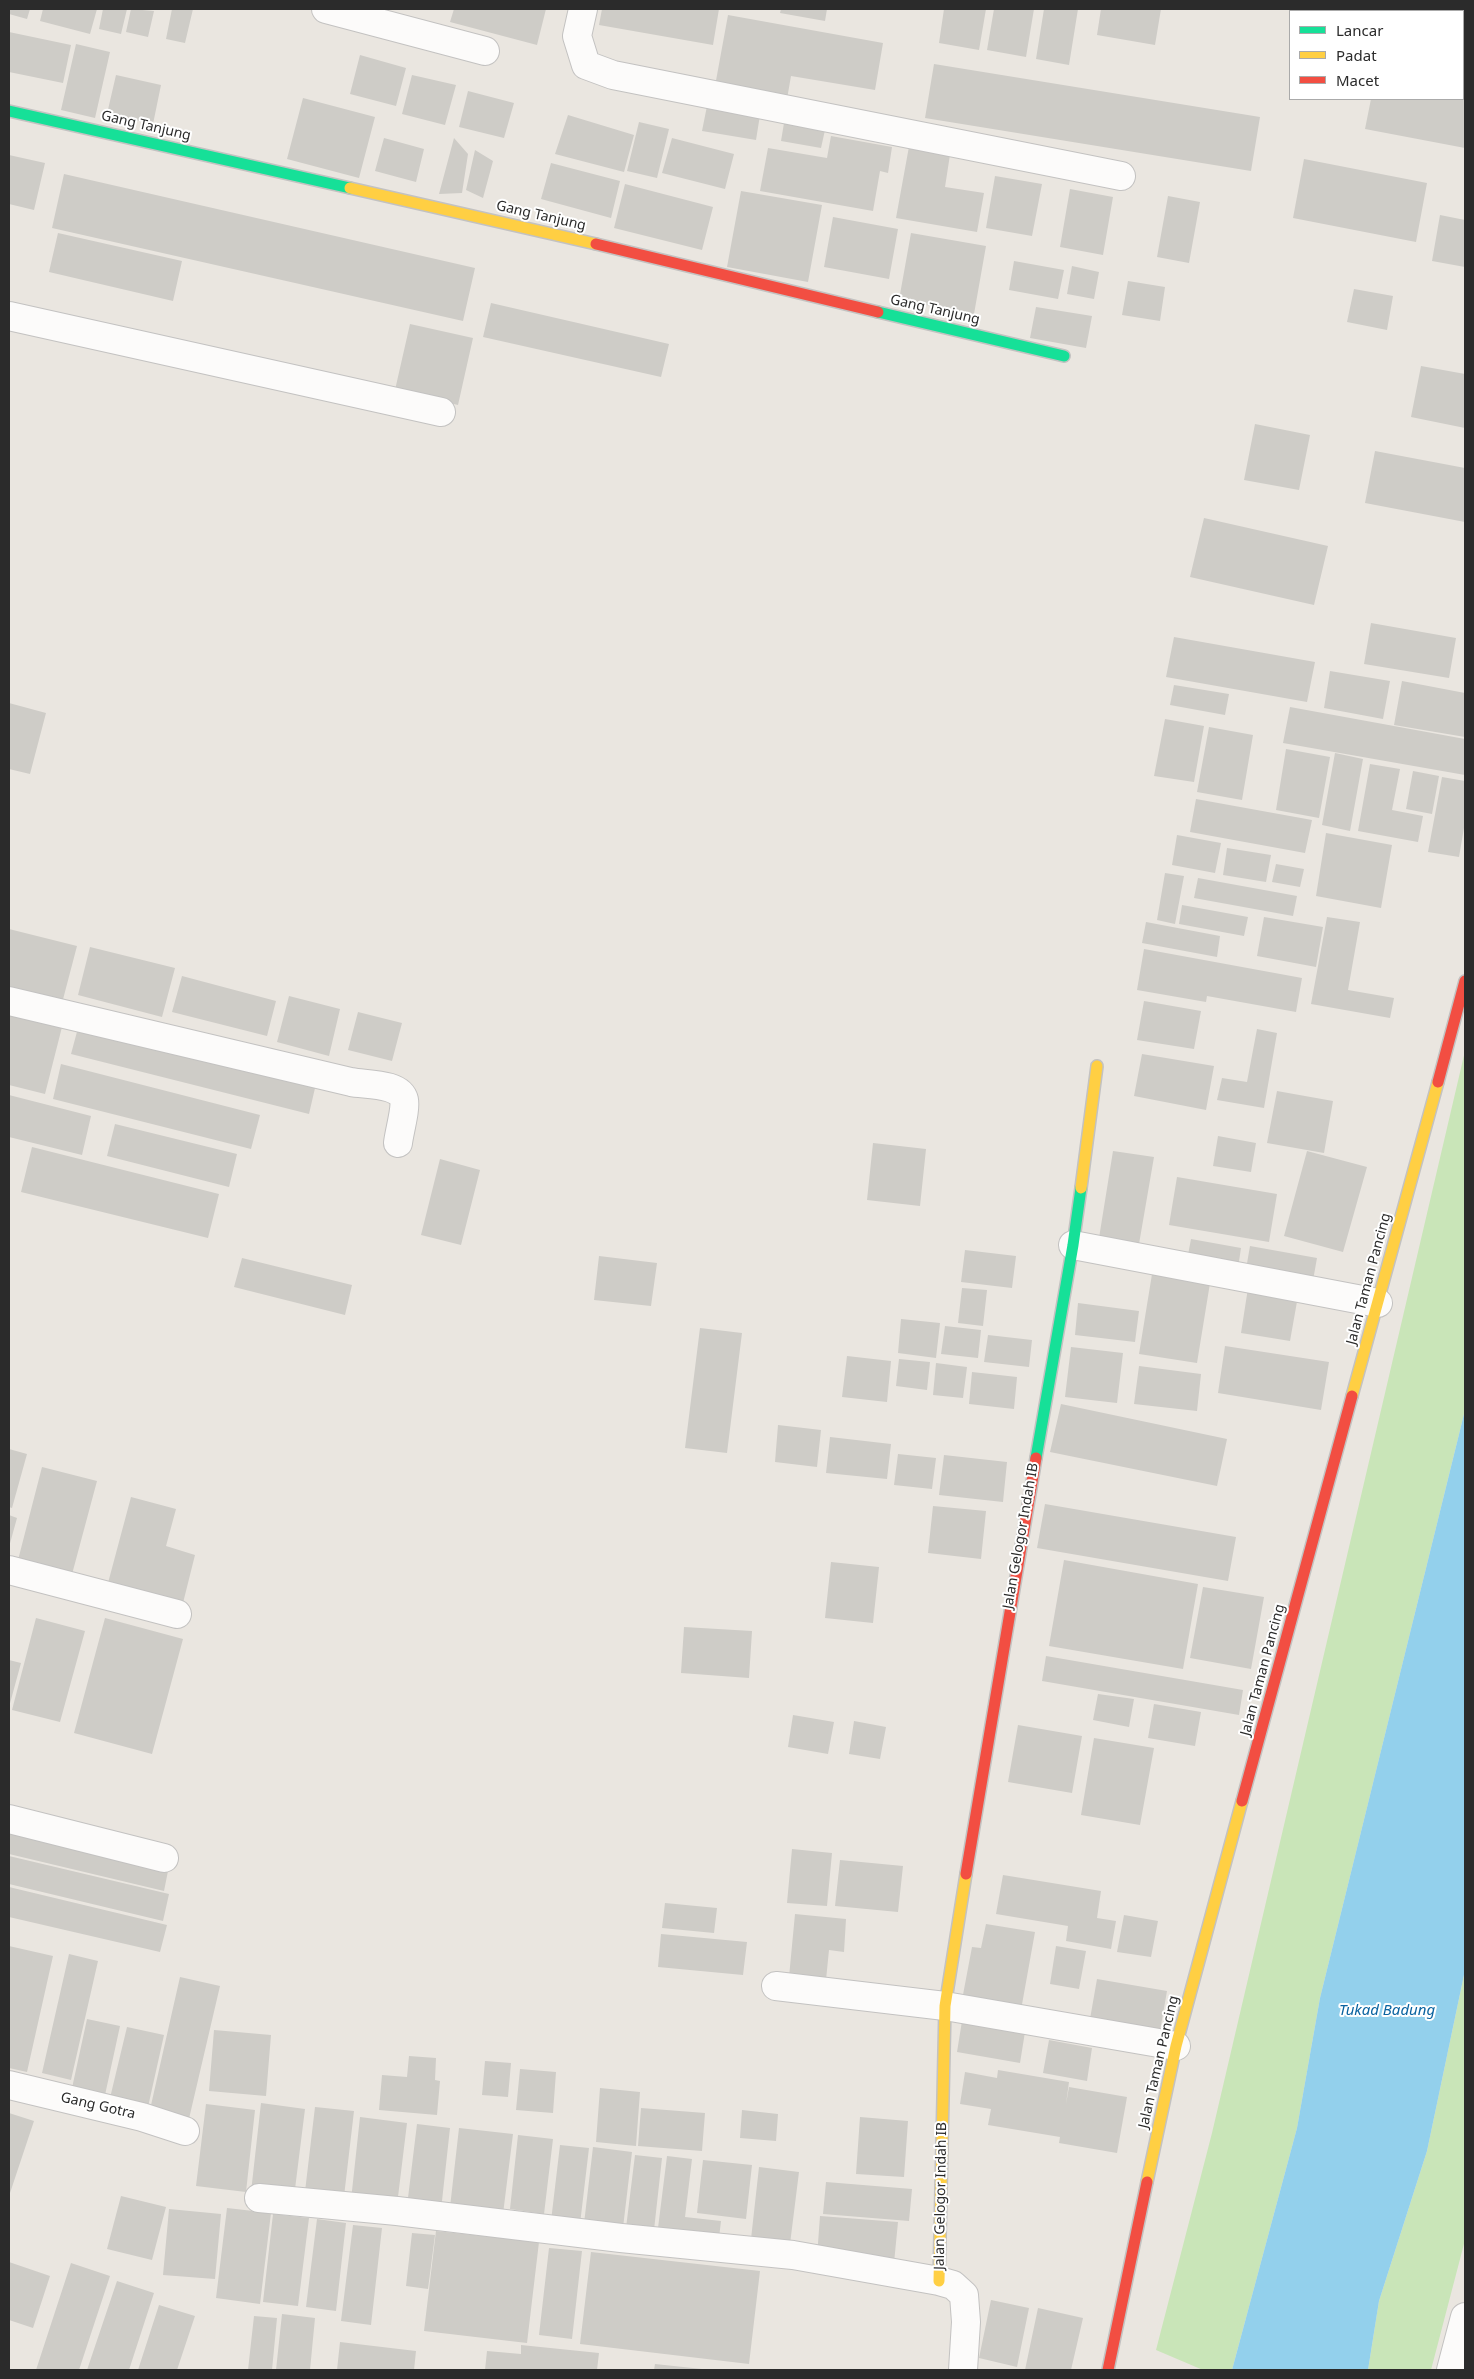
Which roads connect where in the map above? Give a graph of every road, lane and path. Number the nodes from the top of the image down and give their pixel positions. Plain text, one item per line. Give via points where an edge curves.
1 (326, 9) edge
2 (583, 9) edge
3 (485, 51) dead end
4 (9, 111) edge
5 (1122, 176) dead end
6 (9, 316) edge
7 (1064, 356) dead end
8 (441, 412) dead end
9 (1465, 981) edge
10 (9, 1001) edge
11 (1097, 1066) dead end
12 (398, 1143) dead end
13 (1073, 1245) junction
14 (1378, 1304) junction
15 (9, 1570) edge
16 (177, 1614) dead end
17 (9, 1819) edge
18 (164, 1858) dead end
19 (776, 1986) dead end
20 (945, 2006) junction
21 (1176, 2046) junction
22 (9, 2085) edge
23 (185, 2132) dead end
24 (259, 2198) dead end
25 (939, 2281) junction
26 (1465, 2316) edge
27 (963, 2370) edge
28 (1108, 2370) edge
29 (1451, 2370) edge

1 - 3 street
2 - 5 street via 577,36 586,65 613,74
4 - 7 street, Gang Tanjung via 519,226
6 - 8 street
9 - 14 street, Jalan Taman Pancing
10 - 12 street via 393,1089 405,1101
11 - 13 street, Jalan Gelogor Indah IB
13 - 14 street
13 - 20 street, Jalan Gelogor Indah IB via 996,1686
14 - 21 street, Jalan Taman Pancing
15 - 16 street
17 - 18 street
19 - 20 street
20 - 21 street
20 - 25 street, Jalan Gelogor Indah IB
21 - 28 street, Jalan Taman Pancing
22 - 23 street, Gang Gotra via 142,2117
24 - 25 street via 793,2255
25 - 27 street, Jalan Gelogor Indah IB via 953,2285 964,2295
26 - 29 street

